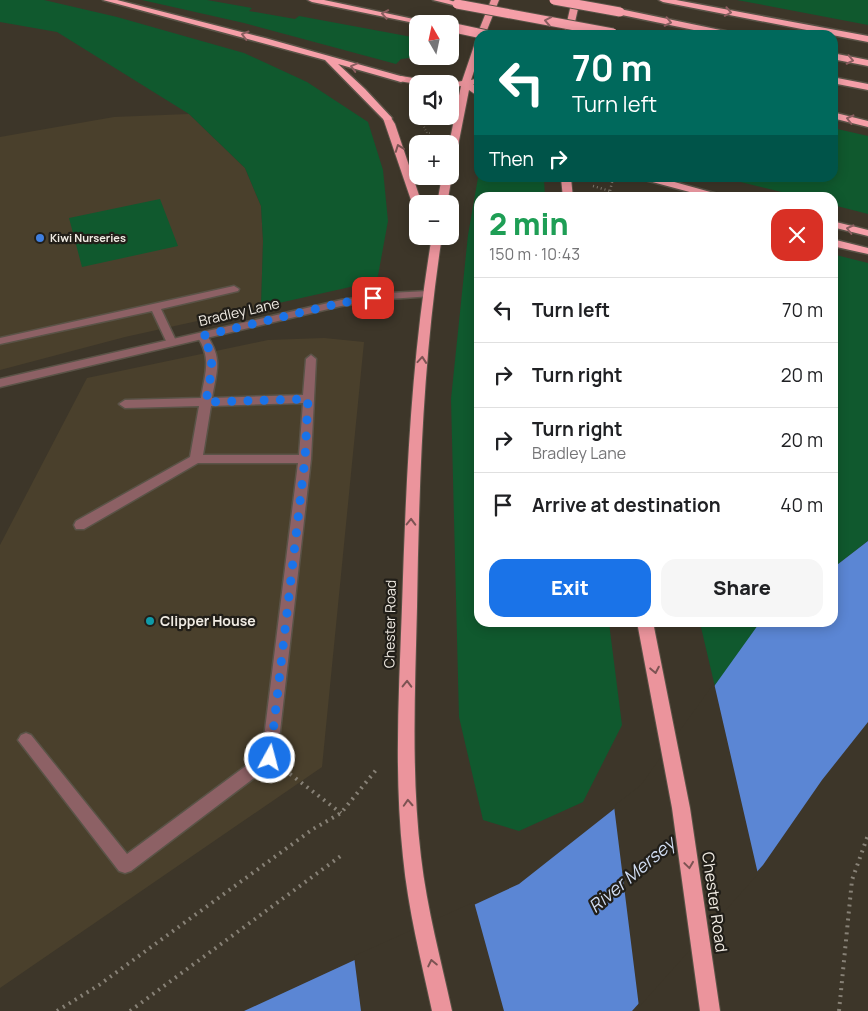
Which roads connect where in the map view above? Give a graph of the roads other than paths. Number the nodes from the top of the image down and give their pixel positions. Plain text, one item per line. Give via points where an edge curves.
1 (107, 0) edge
2 (312, 0) edge
3 (437, 0) edge
4 (495, 0) edge
5 (554, 0) edge
6 (576, 0) edge
7 (663, 0) edge
8 (409, 19) edge
9 (459, 29) edge
10 (483, 30) edge
11 (569, 30) edge
12 (596, 30) edge
13 (706, 30) edge
14 (821, 30) edge
15 (474, 32) edge
16 (838, 33) edge
17 (868, 39) edge
18 (838, 57) edge
19 (474, 58) edge
20 (328, 60) junction
21 (868, 63) edge
22 (402, 80) joint
23 (409, 81) edge
24 (838, 81) edge
25 (474, 82) edge
26 (459, 83) edge
27 (466, 83) junction
28 (868, 88) edge
29 (474, 90) edge
30 (838, 116) edge
31 (386, 118) joint
32 (868, 124) edge
33 (455, 135) edge
34 (665, 182) edge
35 (703, 192) edge
36 (415, 195) edge
37 (838, 226) edge
38 (868, 234) edge
39 (838, 244) edge
40 (429, 245) edge
41 (435, 245) edge
42 (868, 251) edge
43 (433, 258) junction
44 (234, 289) dead end
45 (428, 294) junction
46 (155, 307) junction
47 (202, 336) junction
48 (0, 341) edge
49 (172, 343) junction
50 (312, 359) dead end
51 (0, 383) edge
52 (308, 399) junction
53 (206, 402) junction
54 (125, 404) dead end
55 (196, 459) junction
56 (305, 459) junction
57 (80, 525) dead end
58 (646, 627) edge
59 (26, 740) dead end
60 (442, 1011) edge
61 (710, 1011) edge

20 -> 1 highway
8 -> 2 highway
12 -> 3 highway, bridge
4 - 10 highway
5 -> 13 highway, bridge
6 - 11 highway
7 -> 14 highway
9 - 15 highway, bridge
16 -> 17 highway
18 -> 21 highway
19 - 27 highway
22 -> 20 highway
20 - 31 highway
22 - 23 highway
24 - 28 highway
25 - 27 highway
26 - 27 highway
27 - 29 highway
27 - 33 highway
32 -> 30 highway
36 -> 31 highway
34 - 35 highway
38 -> 37 highway
39 - 42 highway
40 - 43 highway
41 - 43 highway, Chester Road
43 - 45 highway, Chester Road
44 - 46 street
45 - 47 street, Bradley Lane via 341,303
60 -> 45 highway, Chester Road via 412,857 406,759 412,470
46 - 48 street
46 - 49 street
47 - 49 street, Bradley Lane
47 - 53 street via 213,360
49 - 51 street, Bradley Lane
50 - 52 street
52 - 53 street
52 - 56 street
53 - 54 street
53 - 55 street
55 - 56 street
55 - 57 street
56 - 59 street via 270,758 125,865
58 -> 61 highway, Chester Road via 681,808

